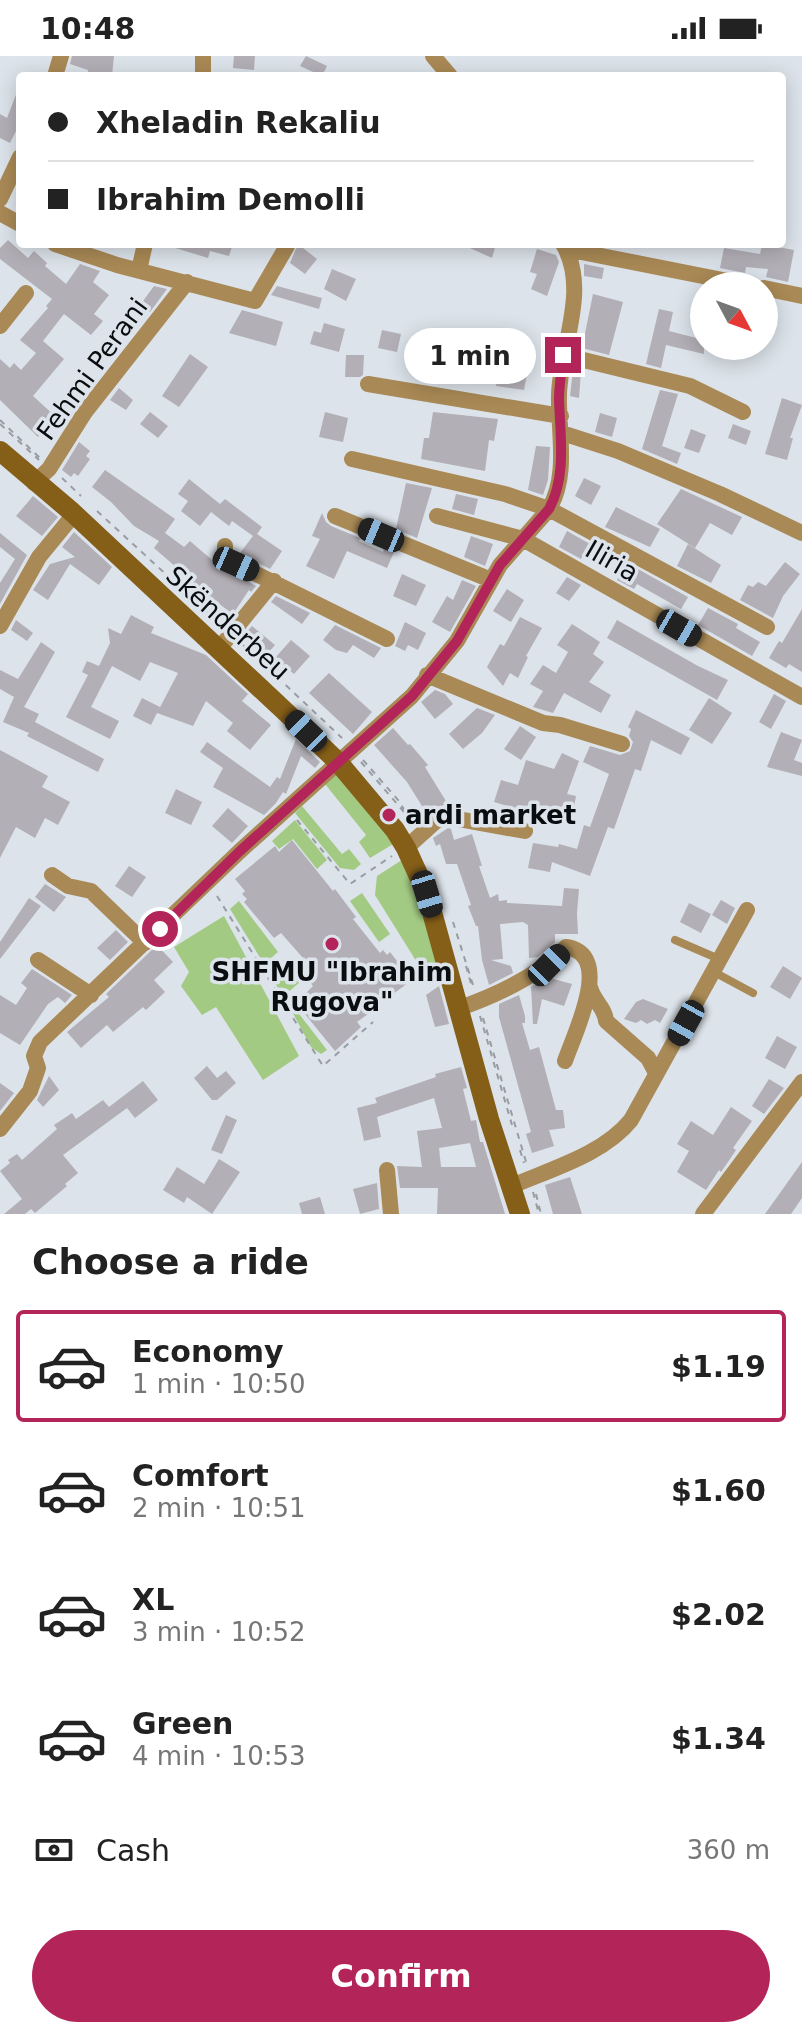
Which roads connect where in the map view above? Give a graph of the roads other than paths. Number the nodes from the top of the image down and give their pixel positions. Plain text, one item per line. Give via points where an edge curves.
1 (433, 56) edge
2 (447, 72) edge
3 (16, 165) edge
4 (0, 199) edge
5 (65, 248) edge
6 (144, 248) edge
7 (286, 248) edge
8 (566, 248) edge
9 (574, 248) edge
10 (139, 270) junction
11 (690, 273) edge
12 (187, 282) junction
13 (778, 291) edge
14 (26, 293) dead end
15 (802, 296) edge
16 (0, 326) edge
17 (563, 355) junction
18 (368, 384) dead end
19 (743, 412) dead end
20 (561, 416) junction
21 (562, 433) junction
22 (0, 451) edge
23 (352, 459) dead end
24 (34, 483) junction
25 (549, 509) junction
26 (72, 512) junction
27 (335, 516) dead end
28 (437, 516) dead end
29 (802, 533) edge
30 (523, 539) junction
31 (225, 546) dead end
32 (491, 580) junction
33 (274, 581) junction
34 (0, 626) edge
35 (767, 627) dead end
36 (387, 639) dead end
37 (218, 650) junction
38 (427, 675) junction
39 (802, 697) edge
40 (622, 744) dead end
41 (338, 762) junction
42 (525, 831) dead end
43 (406, 848) junction
44 (52, 875) dead end
45 (747, 910) dead end
46 (675, 940) dead end
47 (145, 943) junction
48 (38, 960) dead end
49 (716, 966) junction
50 (590, 987) junction
51 (753, 993) dead end
52 (91, 995) junction
53 (460, 1008) junction
54 (565, 1061) dead end
55 (656, 1073) junction
56 (802, 1082) edge
57 (0, 1129) edge
58 (387, 1170) dead end
59 (512, 1186) junction
60 (391, 1214) edge
61 (520, 1214) edge
62 (703, 1214) edge

1 - 2 street
3 - 4 street
5 - 10 street
6 - 10 street
7 - 12 street via 255,301
8 - 17 street via 573,293
9 - 11 street
10 - 12 street
12 - 24 street, Fehmi Perani
13 - 15 street
14 - 16 street
17 - 19 street via 690,386
17 - 20 street
18 - 20 street
20 - 21 street
21 - 25 street via 555,499
21 - 29 street via 618,451
22 - 24 main road, Skënderbeu
23 - 25 street
24 - 26 main road, Skënderbeu
25 - 30 street
25 - 35 street
26 - 34 street
26 - 37 main road, Skënderbeu
27 - 32 street
28 - 30 street, Iliria
30 - 32 street
30 - 39 street, Iliria
31 - 33 street via 225,557
32 - 38 street via 457,641
33 - 36 street
33 - 37 street
37 - 41 main road, Skënderbeu
38 - 40 street via 543,723
38 - 41 street via 412,696
41 - 43 main road, Skënderbeu
41 - 47 street
42 - 43 street via 447,817
43 - 53 main road, Skënderbeu via 427,894
44 - 47 street via 68,886 91,891
45 - 49 street
46 - 49 lane
47 - 52 street
48 - 52 street
49 - 51 lane
49 - 55 street
50 - 53 street via 587,959 566,947 549,965
50 - 54 street
50 - 55 street via 606,1021 648,1058
52 - 57 street via 40,1042 30,1091
53 - 59 main road, Skënderbeu
55 - 59 street via 623,1131
56 - 62 street
58 - 60 street
59 - 61 main road, Skënderbeu

